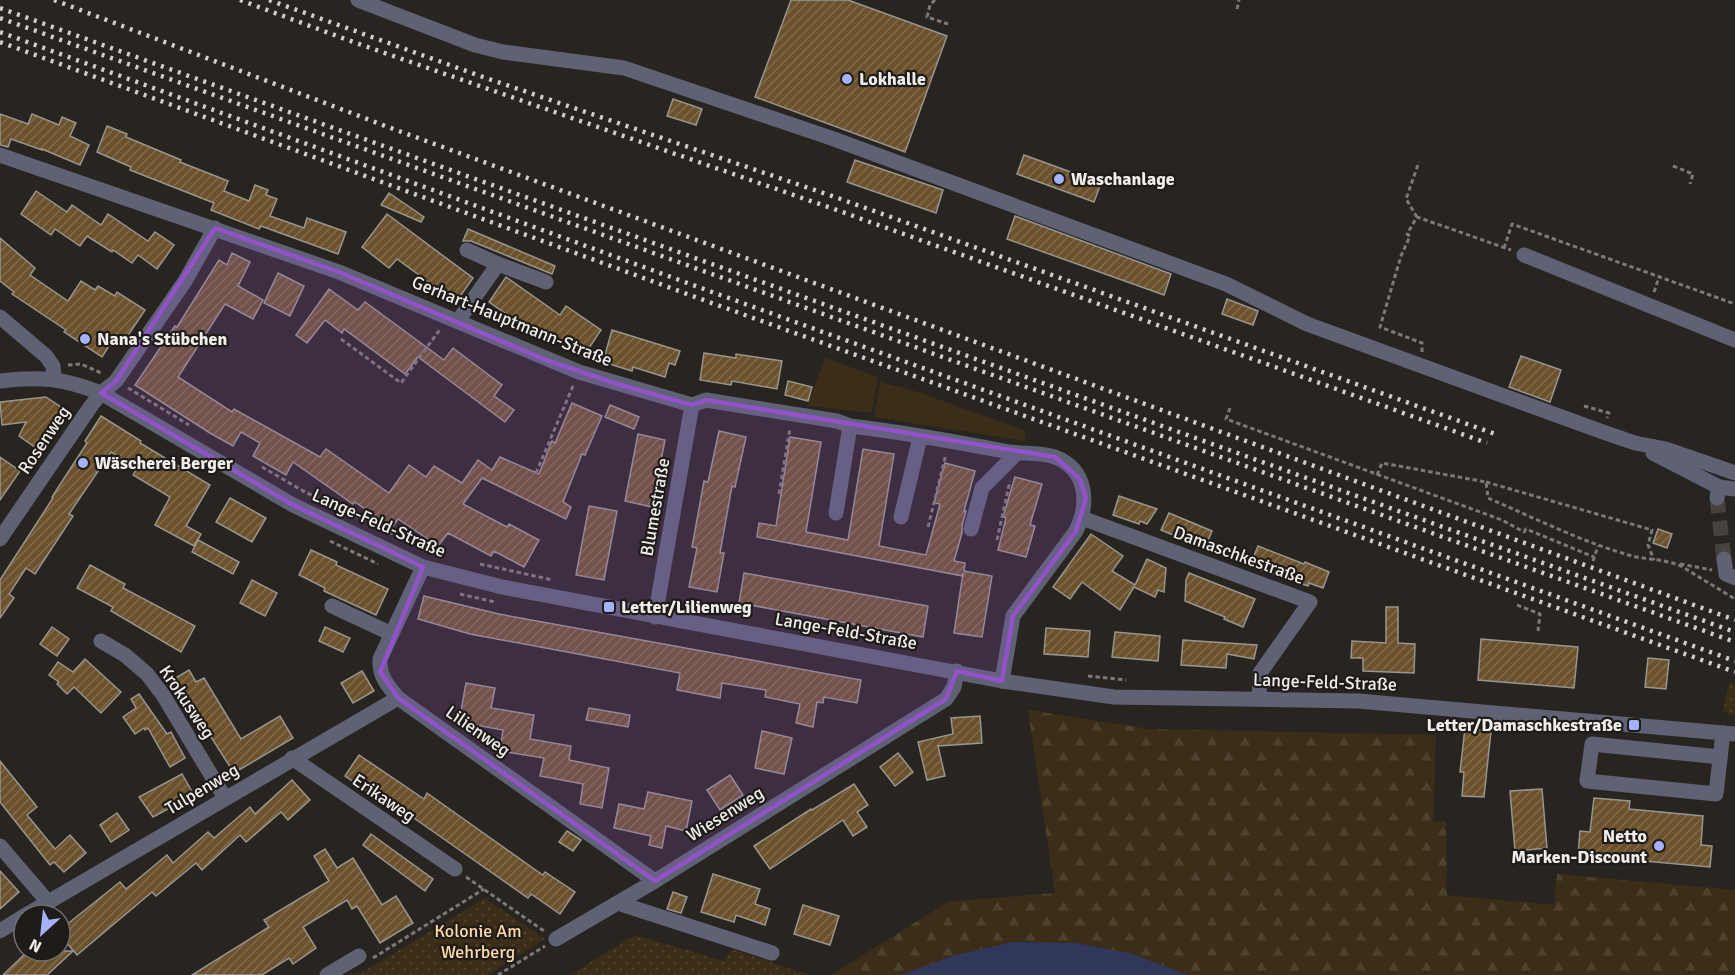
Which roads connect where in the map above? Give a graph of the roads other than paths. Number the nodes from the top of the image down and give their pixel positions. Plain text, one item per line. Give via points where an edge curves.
1 (358, 0) edge
2 (389, 6) edge
3 (0, 155) edge
4 (215, 228) junction
5 (467, 250) dead end
6 (1524, 255) road end
7 (498, 264) junction
8 (546, 282) dead end
9 (0, 317) edge
10 (453, 319) junction
11 (1735, 340) edge
12 (53, 372) junction
13 (0, 381) edge
14 (101, 393) junction
15 (692, 405) junction
16 (850, 426) junction
17 (920, 436) junction
18 (1635, 443) junction
19 (1017, 453) junction
20 (1735, 473) edge
21 (1735, 489) edge
22 (836, 513) dead end
23 (901, 517) dead end
24 (1082, 518) junction
25 (971, 529) dead end
26 (0, 539) edge
27 (1724, 559) tunnel mouth
28 (423, 567) junction
29 (1735, 578) edge
30 (332, 606) dead end
31 (655, 616) junction
32 (392, 634) junction
33 (101, 641) dead end
34 (957, 671) junction
35 (1002, 681) junction
36 (398, 698) junction
37 (1259, 699) junction
38 (1594, 721) junction
39 (1729, 733) edge
40 (1592, 744) junction
41 (1720, 757) junction
42 (292, 758) junction
43 (225, 798) junction
44 (0, 846) edge
45 (455, 870) road end
46 (655, 881) junction
47 (48, 902) joint
48 (618, 903) junction
49 (556, 939) road end
50 (772, 953) dead end
51 (359, 956) road end
52 (327, 975) edge

1 - 2 street
2 - 18 street via 475,45 624,68 831,138 1226,284 1306,324
3 - 4 street, Gerhart-Hauptmann-Straße
4 - 10 street, Gerhart-Hauptmann-Straße via 339,272
4 - 14 street, Rosenweg via 185,281 116,381
5 - 7 street
6 - 11 street
7 - 8 street
7 - 10 street
9 - 12 street via 46,356
10 - 15 street, Gerhart-Hauptmann-Straße via 579,372
12 - 13 street, Lange-Feld-Straße
12 - 14 street, Lange-Feld-Straße
14 - 26 street, Rosenweg
14 - 28 street, Lange-Feld-Straße via 293,506
15 - 16 street, Gerhart-Hauptmann-Straße via 706,400
15 - 31 street, Blumestraße
16 - 17 street, Gerhart-Hauptmann-Straße
16 - 22 street
17 - 19 street, Gerhart-Hauptmann-Straße
17 - 23 street
18 - 20 street via 1666,449
18 - 21 street via 1718,492
19 - 24 street, Gerhart-Hauptmann-Straße via 1055,457 1068,466 1080,479 1086,498
19 - 25 street via 982,488
24 - 35 street, Gerhart-Hauptmann-Straße via 1013,616
24 - 37 street, Damaschkestraße via 1310,602 1260,674
27 - 29 street via 1726,574
28 - 31 street, Lange-Feld-Straße via 502,587
28 - 32 street, Lilienweg
30 - 32 street
31 - 34 street, Lange-Feld-Straße
32 - 36 street, Lilienweg via 380,659 380,672
33 - 43 street, Krokusweg via 147,674
34 - 35 street, Lange-Feld-Straße
34 - 46 street, Wiesenweg via 954,687 946,699
35 - 37 street, Lange-Feld-Straße via 1114,697
36 - 42 street, Tulpenweg
36 - 46 street, Lilienweg
37 - 38 street, Lange-Feld-Straße via 1358,701
38 - 39 street, Lange-Feld-Straße
38 - 40 street
39 - 41 street
40 - 41 street
40 - 41 street via 1587,781 1716,794
42 - 43 street, Tulpenweg
42 - 45 street, Erikaweg
43 - 47 street, Tulpenweg
44 - 47 street
46 - 48 street, Wiesenweg
48 - 49 street, Wiesenweg
48 - 50 street
51 - 52 street

